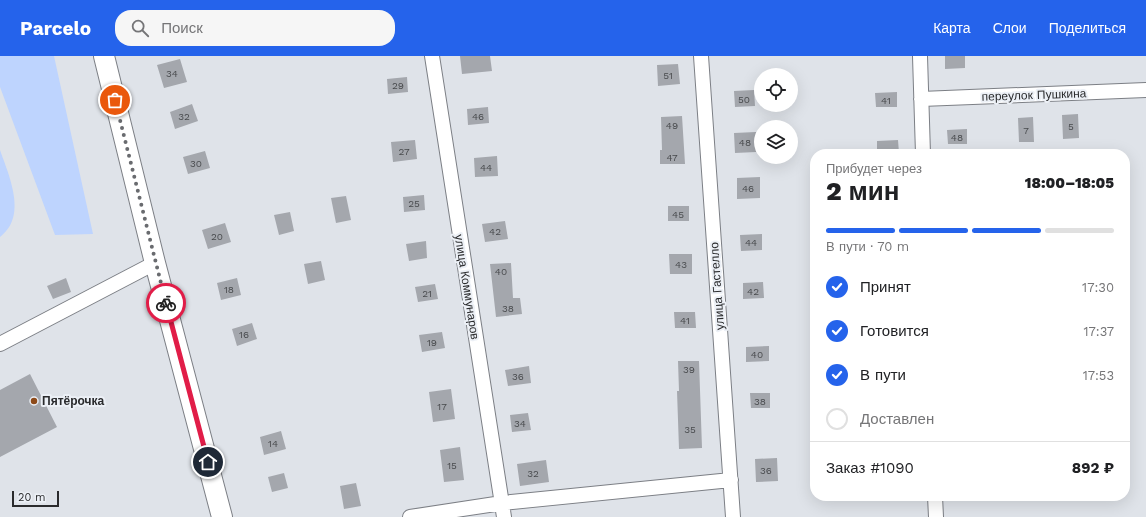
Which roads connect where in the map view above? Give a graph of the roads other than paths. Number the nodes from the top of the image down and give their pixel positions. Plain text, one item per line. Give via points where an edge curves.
1 (104, 56) edge
2 (432, 56) edge
3 (701, 56) edge
4 (920, 56) edge
5 (1146, 90) edge
6 (921, 99) junction
7 (923, 149) edge
8 (155, 263) junction
9 (0, 344) edge
10 (731, 480) junction
11 (935, 501) edge
12 (503, 510) edge
13 (222, 517) edge
14 (410, 517) edge
15 (733, 517) edge
16 (936, 517) edge

1 - 8 main road
2 - 12 street, улица Коммунаров
3 - 10 street, улица Гастелло
4 - 6 street
5 - 6 street, переулок Пушкина
6 - 7 street
8 - 9 street
8 - 13 main road
10 - 12 street
10 - 15 street, улица Гастелло
11 - 16 street
12 - 14 street

